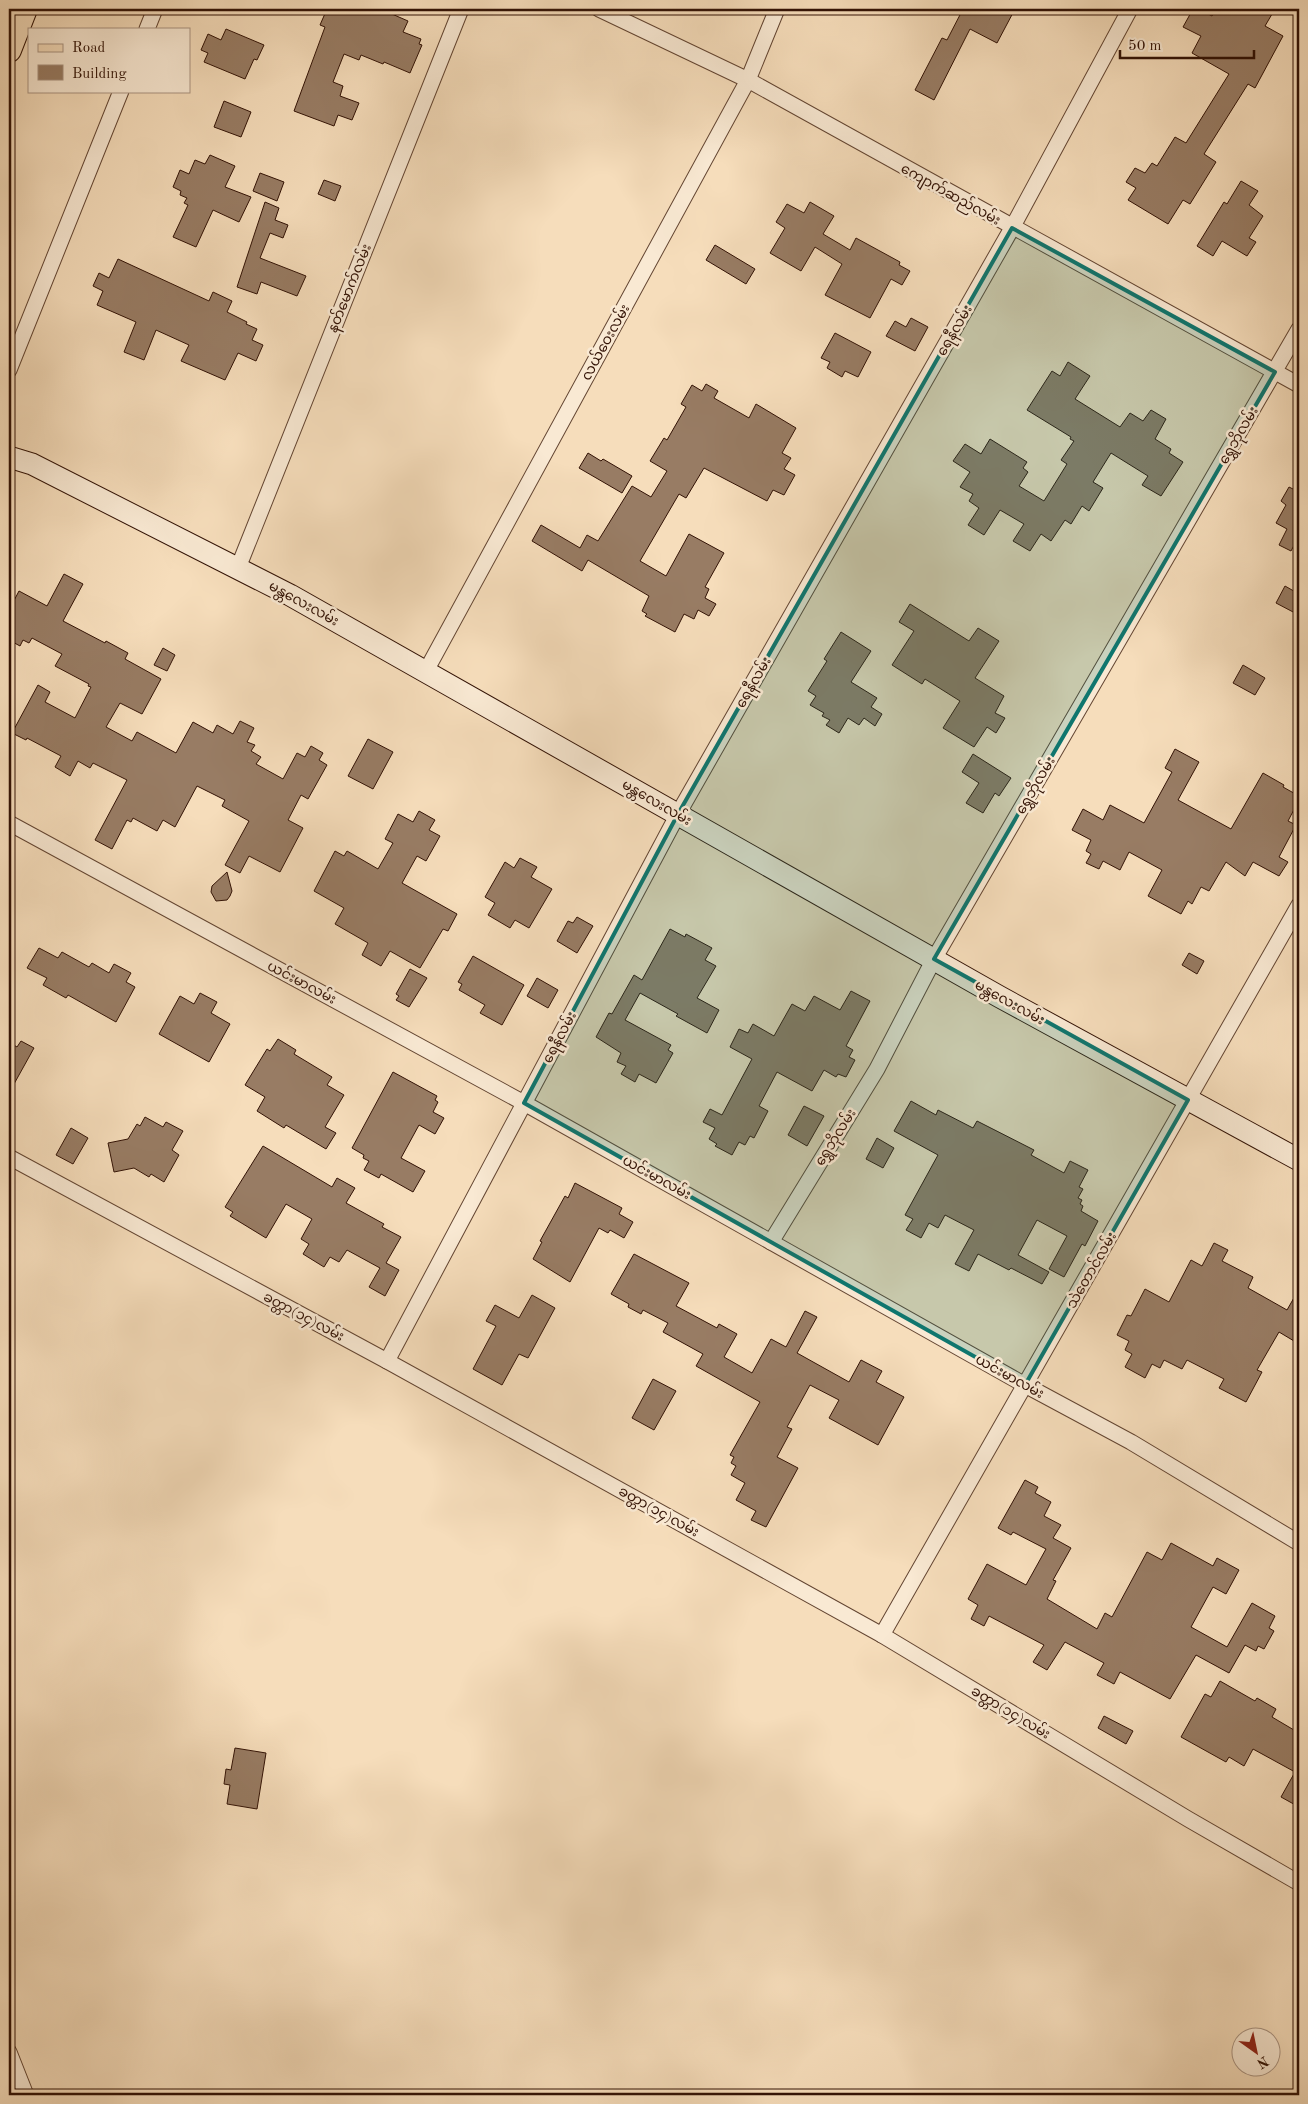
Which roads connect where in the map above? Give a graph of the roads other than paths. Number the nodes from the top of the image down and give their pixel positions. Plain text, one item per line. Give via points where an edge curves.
1 (25, 9) edge
2 (155, 9) edge
3 (461, 9) edge
4 (600, 9) edge
5 (778, 9) edge
6 (1130, 9) edge
7 (147, 28) edge
8 (9, 50) edge
9 (748, 80) junction
10 (121, 92) edge
11 (1012, 228) junction
12 (1299, 329) edge
13 (9, 370) edge
14 (1275, 372) junction
15 (1299, 385) edge
16 (9, 457) edge
17 (238, 568) junction
18 (426, 671) junction
19 (678, 814) junction
20 (9, 823) edge
21 (1299, 905) edge
22 (934, 960) junction
23 (1188, 1100) junction
24 (524, 1103) junction
25 (9, 1157) edge
26 (1299, 1160) edge
27 (771, 1242) junction
28 (387, 1361) junction
29 (1025, 1385) junction
30 (1299, 1543) edge
31 (882, 1635) junction
32 (1299, 1884) edge
33 (9, 2052) edge
34 (26, 2095) edge

1 - 8 main road
2 - 7 street
3 - 17 street, နတ်မောက်လမ်း
4 - 9 street, ကျောက်ဆည်လမ်း
5 - 9 street, လယ်ဝေးလမ်း
6 - 11 street, ရေနီလမ်း
9 - 11 street, ကျောက်ဆည်လမ်း
9 - 18 street, လယ်ဝေးလမ်း
10 - 13 street
11 - 14 street, ကျောက်ဆည်လမ်း
11 - 19 street, ရေနီလမ်း
12 - 14 street, ရွှေဘိုလမ်း
14 - 15 street, ကျောက်ဆည်လမ်း
14 - 22 street, ရွှေဘိုလမ်း
16 - 17 main road, မန္တလေးလမ်း via 32,464
17 - 18 main road, မန္တလေးလမ်း
18 - 19 main road, မန္တလေးလမ်း
19 - 22 main road, မန္တလေးလမ်း
19 - 24 street, ရေနီလမ်း
20 - 24 street, ယင်းမာလမ်း
21 - 23 street, သဲတောင်လမ်း
22 - 23 main road, မန္တလေးလမ်း
22 - 27 street, ရွှေဘိုလမ်း via 878,1069
23 - 26 main road, မန္တလေးလမ်း
23 - 29 street, သဲတောင်လမ်း
24 - 27 street, ယင်းမာလမ်း
24 - 28 street, ရေနီလမ်း
25 - 28 street, ခတ္တာ(၁၄)လမ်း
27 - 29 street, ယင်းမာလမ်း
28 - 31 street, ခတ္တာ(၁၄)လမ်း
29 - 30 street, ယင်းမာလမ်း via 1131,1442
29 - 31 street, သဲတောင်လမ်း
31 - 32 street, ခတ္တာ(၁၄)လမ်း
33 - 34 street

